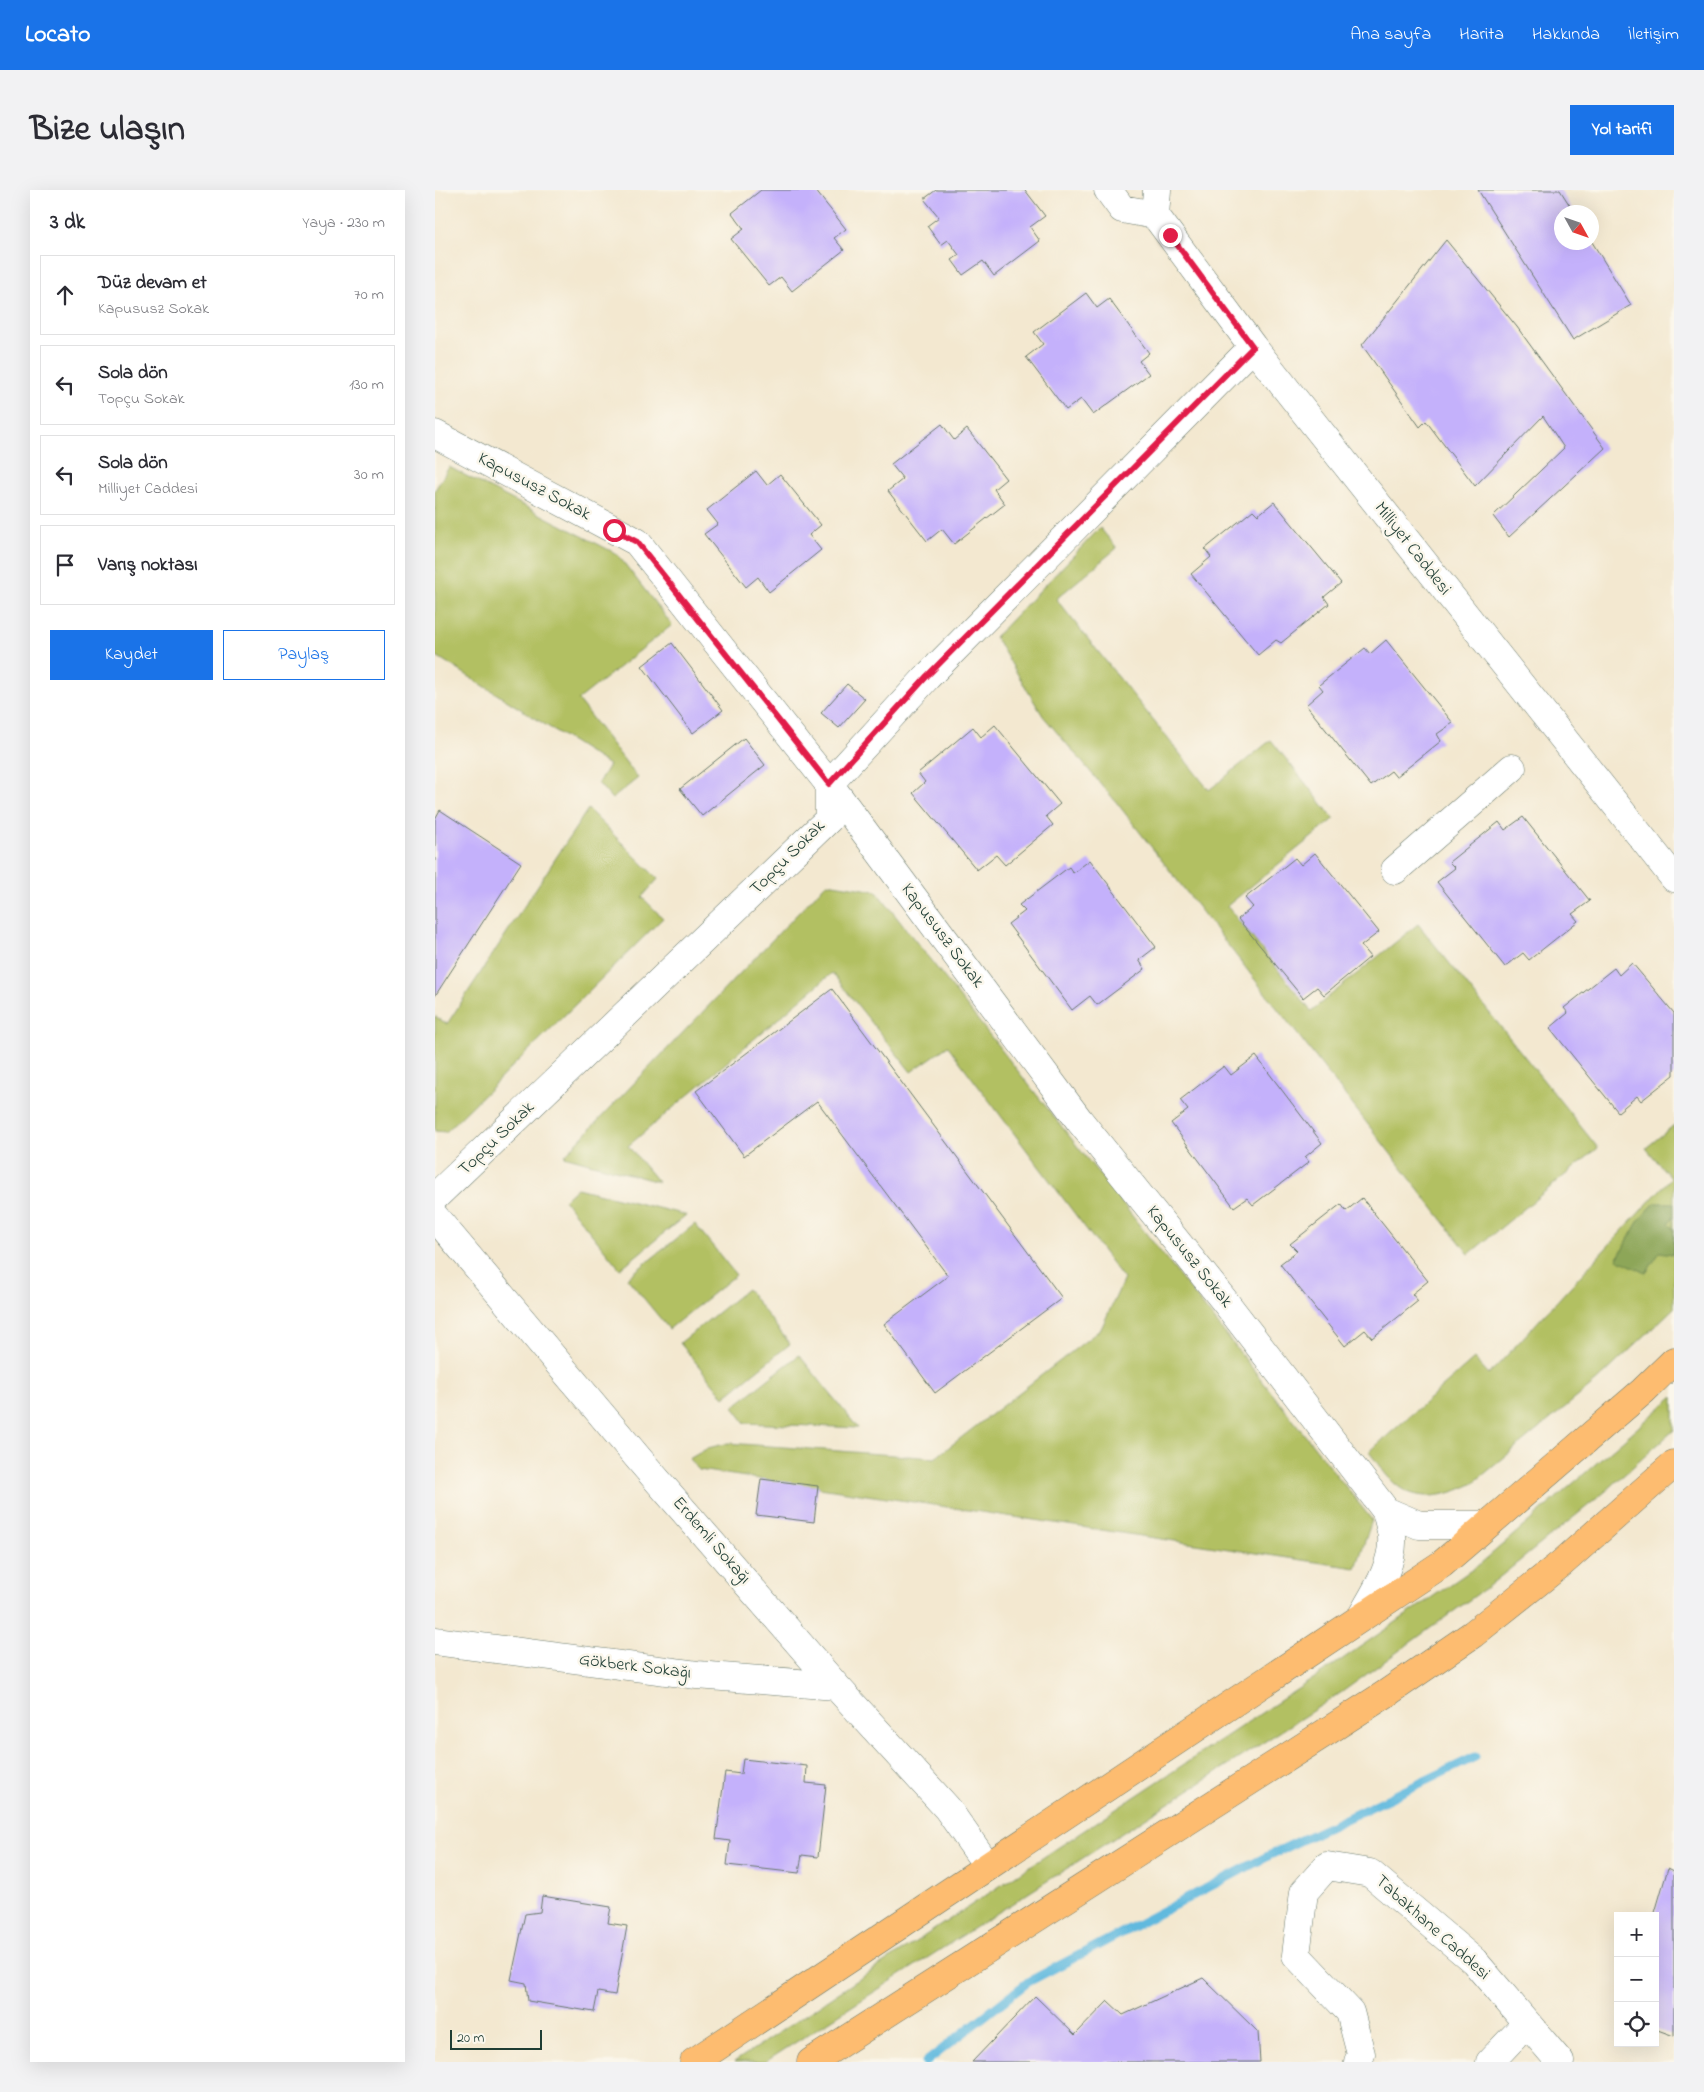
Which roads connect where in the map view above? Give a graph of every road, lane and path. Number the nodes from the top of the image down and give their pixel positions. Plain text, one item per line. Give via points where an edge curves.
1 (1108, 190) edge
2 (1156, 202) edge
3 (1253, 347) junction
4 (435, 434) edge
5 (1512, 768) dead end
6 (829, 784) junction
7 (1395, 870) dead end
8 (1674, 878) edge
9 (435, 1197) edge
10 (435, 1217) edge
11 (1674, 1361) edge
12 (1674, 1464) edge
13 (1386, 1511) junction
14 (1487, 1525) junction
15 (1361, 1617) junction
16 (435, 1641) edge
17 (837, 1686) junction
18 (987, 1865) junction
19 (1527, 2023) junction
20 (694, 2062) edge
21 (811, 2062) edge
22 (1358, 2062) edge
23 (1490, 2062) edge
24 (1560, 2062) edge

1 - 2 street, Milliyet Caddesi via 1122,209
2 - 3 street, Milliyet Caddesi
3 - 6 street via 927,676
3 - 8 street, Milliyet Caddesi
4 - 6 street, Kapususz Sokak via 637,542
5 - 7 street
6 - 9 street, Topçu Sokak via 829,819
6 - 13 street, Kapususz Sokak via 1079,1120 1223,1299
10 - 17 street, Erdemli Sokağı via 644,1465
11 - 14 main road
12 - 21 main road via 1473,1634 1384,1695
13 - 14 street via 1419,1525
13 - 15 street via 1391,1548 1381,1582
14 - 15 main road via 1442,1564
15 - 18 main road
16 - 17 street, Gökberk Sokağı via 697,1675
17 - 18 street, Erdemli Sokağı via 947,1808
18 - 20 main road
19 - 22 street, Tabakhane Caddesi via 1474,1961 1370,1874 1327,1866 1304,1892 1296,1955 1350,2012 1361,2054
19 - 23 street
19 - 24 street, Tabakhane Caddesi

